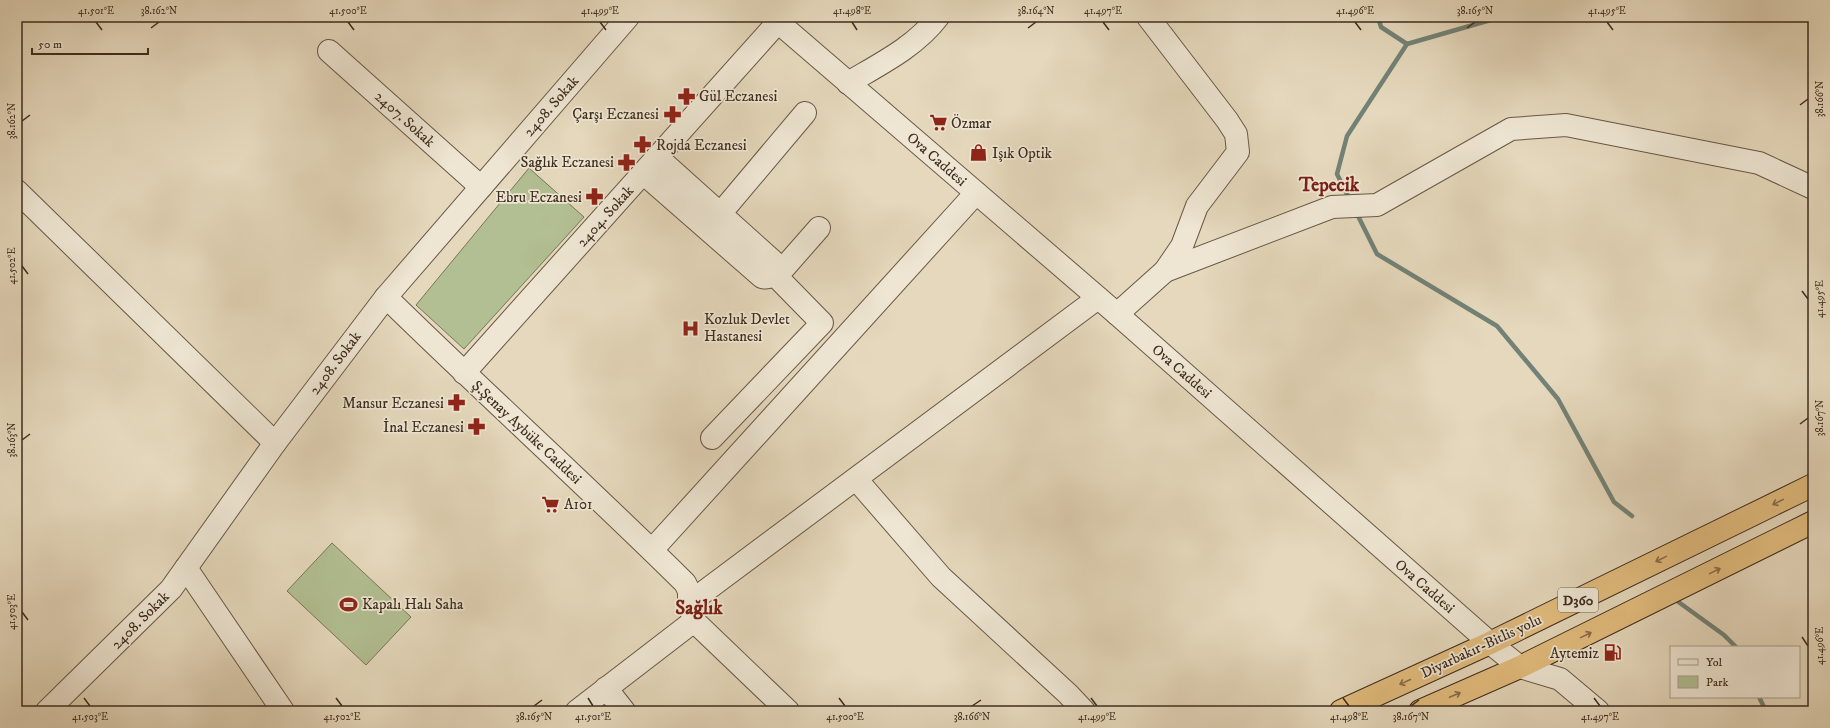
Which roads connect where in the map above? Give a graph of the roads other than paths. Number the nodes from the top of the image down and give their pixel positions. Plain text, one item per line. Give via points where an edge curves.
1 (628, 17) edge
2 (938, 17) edge
3 (1148, 17) edge
4 (775, 20) edge
5 (329, 51) dead end
6 (848, 82) junction
7 (805, 113) dead end
8 (657, 157) junction
9 (642, 173) junction
10 (481, 187) junction
11 (1813, 188) edge
12 (17, 191) edge
13 (976, 193) junction
14 (720, 214) junction
15 (819, 228) dead end
16 (1164, 271) junction
17 (775, 276) junction
18 (386, 297) junction
19 (1098, 298) junction
20 (1117, 314) junction
21 (464, 373) junction
22 (712, 438) dead end
23 (275, 443) junction
24 (856, 479) junction
25 (1813, 485) edge
26 (1813, 522) edge
27 (652, 550) junction
28 (186, 568) junction
29 (691, 612) junction
30 (1490, 643) junction
31 (1520, 667) junction
32 (606, 688) junction
33 (47, 711) edge
34 (283, 711) edge
35 (577, 711) edge
36 (624, 711) edge
37 (788, 711) edge
38 (1084, 711) edge
39 (1341, 711) edge
40 (1420, 711) edge
41 (1598, 711) edge

1 - 10 street, 2408. Sokak
2 - 6 street via 899,53
3 - 16 street via 1227,120 1236,134 1238,152 1197,206 1182,246
4 - 6 street, Ova Caddesi
4 - 8 street, 2404. Sokak
5 - 10 street, 2407. Sokak
6 - 13 street, Ova Caddesi
7 - 14 street
8 - 9 street, 2404. Sokak
8 - 14 street
9 - 17 street via 762,277
9 - 21 street, 2404. Sokak
10 - 18 street, 2408. Sokak
11 - 16 street via 1759,163 1566,125 1511,129 1377,205 1332,206
12 - 23 street
13 - 19 street, Ova Caddesi
13 - 27 street
14 - 17 street via 775,263
15 - 17 street
16 - 20 street
17 - 22 street via 822,323
18 - 21 street, Ş.Şenay Aybüke Caddesi
18 - 23 street, 2408. Sokak
19 - 20 street, Ova Caddesi
19 - 24 street
20 - 30 street, Ova Caddesi
21 - 27 street, Ş.Şenay Aybüke Caddesi
23 - 28 street, 2408. Sokak
24 - 29 street
24 - 38 street via 941,577
25 -> 30 highway, Diyarbakır-Bitlis yolu / D360
31 -> 26 highway, D360
27 - 29 street, Ş.Şenay Aybüke Caddesi via 685,583 689,591
28 - 33 street, 2408. Sokak via 171,589
28 - 34 street
29 - 32 street
29 - 37 street
30 - 31 street, Ova Caddesi
30 -> 39 highway, Diyarbakır-Bitlis yolu / D360
40 -> 31 highway, D360
31 - 41 street, Ova Caddesi via 1560,678
32 - 35 street
32 - 36 street

